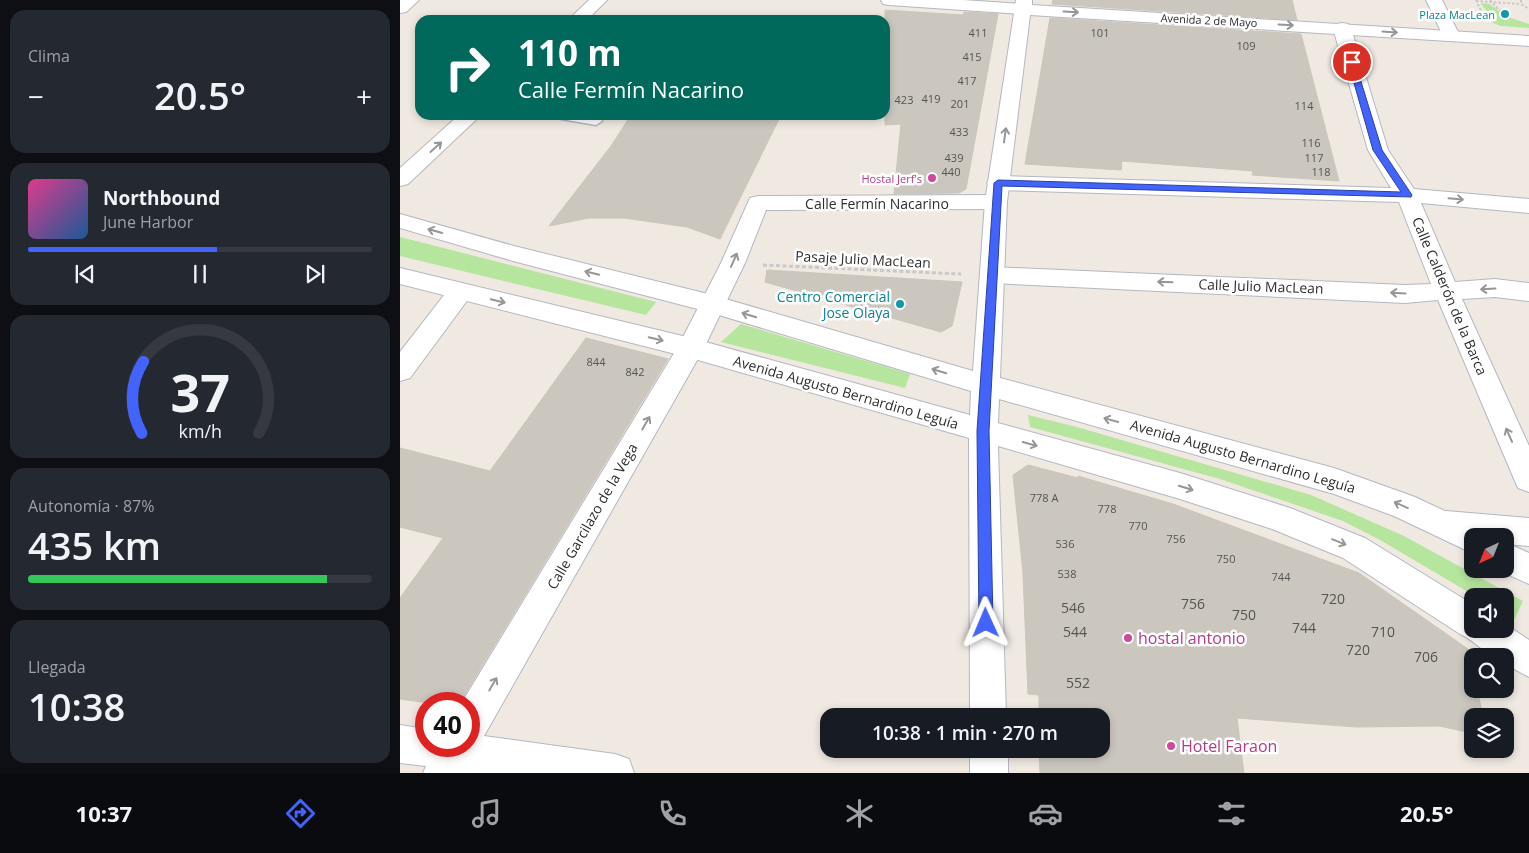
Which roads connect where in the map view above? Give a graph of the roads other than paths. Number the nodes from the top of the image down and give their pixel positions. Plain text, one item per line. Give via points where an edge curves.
1 (411, 0) edge
2 (599, 0) edge
3 (889, 0) edge
4 (1434, 0) edge
5 (1023, 4) edge
6 (400, 8) edge
7 (582, 15) edge
8 (1342, 28) junction
9 (1451, 36) junction
10 (1529, 41) edge
11 (465, 120) edge
12 (590, 120) edge
13 (596, 121) dead end
14 (400, 179) edge
15 (997, 193) junction
16 (1408, 195) junction
17 (758, 203) joint
18 (1529, 206) edge
19 (400, 221) edge
20 (992, 275) junction
21 (400, 276) edge
22 (1446, 291) junction
23 (460, 292) junction
24 (1529, 292) edge
25 (712, 304) junction
26 (691, 348) junction
27 (400, 371) edge
28 (985, 385) junction
29 (983, 431) junction
30 (1529, 479) edge
31 (1446, 525) junction
32 (1529, 532) edge
33 (1464, 535) edge
34 (1514, 561) edge
35 (1529, 569) edge
36 (1464, 617) edge
37 (1496, 638) edge
38 (1529, 660) edge
39 (480, 707) edge
40 (988, 708) edge
41 (400, 744) edge
42 (415, 745) edge
43 (480, 753) edge
44 (989, 758) edge
45 (615, 773) edge
46 (989, 773) edge

1 - 6 street
2 - 7 street
3 - 5 street, Avenida 2 de Mayo
4 - 9 street
5 -> 8 street, Avenida 2 de Mayo
15 -> 5 street
8 -> 9 street, Avenida 2 de Mayo
8 - 16 street, Calle Calderón de la Barca via 1378,150
9 - 10 street, Avenida 2 de Mayo
14 -> 11 street
12 - 13 lane
15 - 16 street, Calle Fermín Nacarino
15 - 17 street, Calle Fermín Nacarino
15 - 20 street
16 -> 18 street, Calle Fermín Nacarino
16 - 22 street, Calle Calderón de la Barca
25 -> 17 street, Calle Garcilazo de la Vega
25 -> 19 street, Avenida Augusto Bernardino Leguía
22 -> 20 street, Calle Julio MacLean via 1405,294
20 - 28 street
21 - 23 street, Avenida Augusto Bernardino Leguía
24 -> 22 street, Calle Julio MacLean via 1496,288
30 -> 22 street, Calle Calderón de la Barca
23 -> 26 street, Avenida Augusto Bernardino Leguía
23 - 27 street
25 - 26 street, Calle Garcilazo de la Vega
28 -> 25 street, Avenida Augusto Bernardino Leguía
26 - 29 street, Avenida Augusto Bernardino Leguía
39 -> 26 street, Calle Garcilazo de la Vega
28 - 29 street
31 -> 28 street, Avenida Augusto Bernardino Leguía via 1350,486
29 -> 36 street, Avenida Augusto Bernardino Leguía via 1180,486 1279,518 1354,548
29 - 40 street
31 - 32 street
31 - 33 street, Avenida Augusto Bernardino Leguía
34 - 35 street
37 - 38 street
41 - 42 street
43 - 45 street
44 - 46 street

